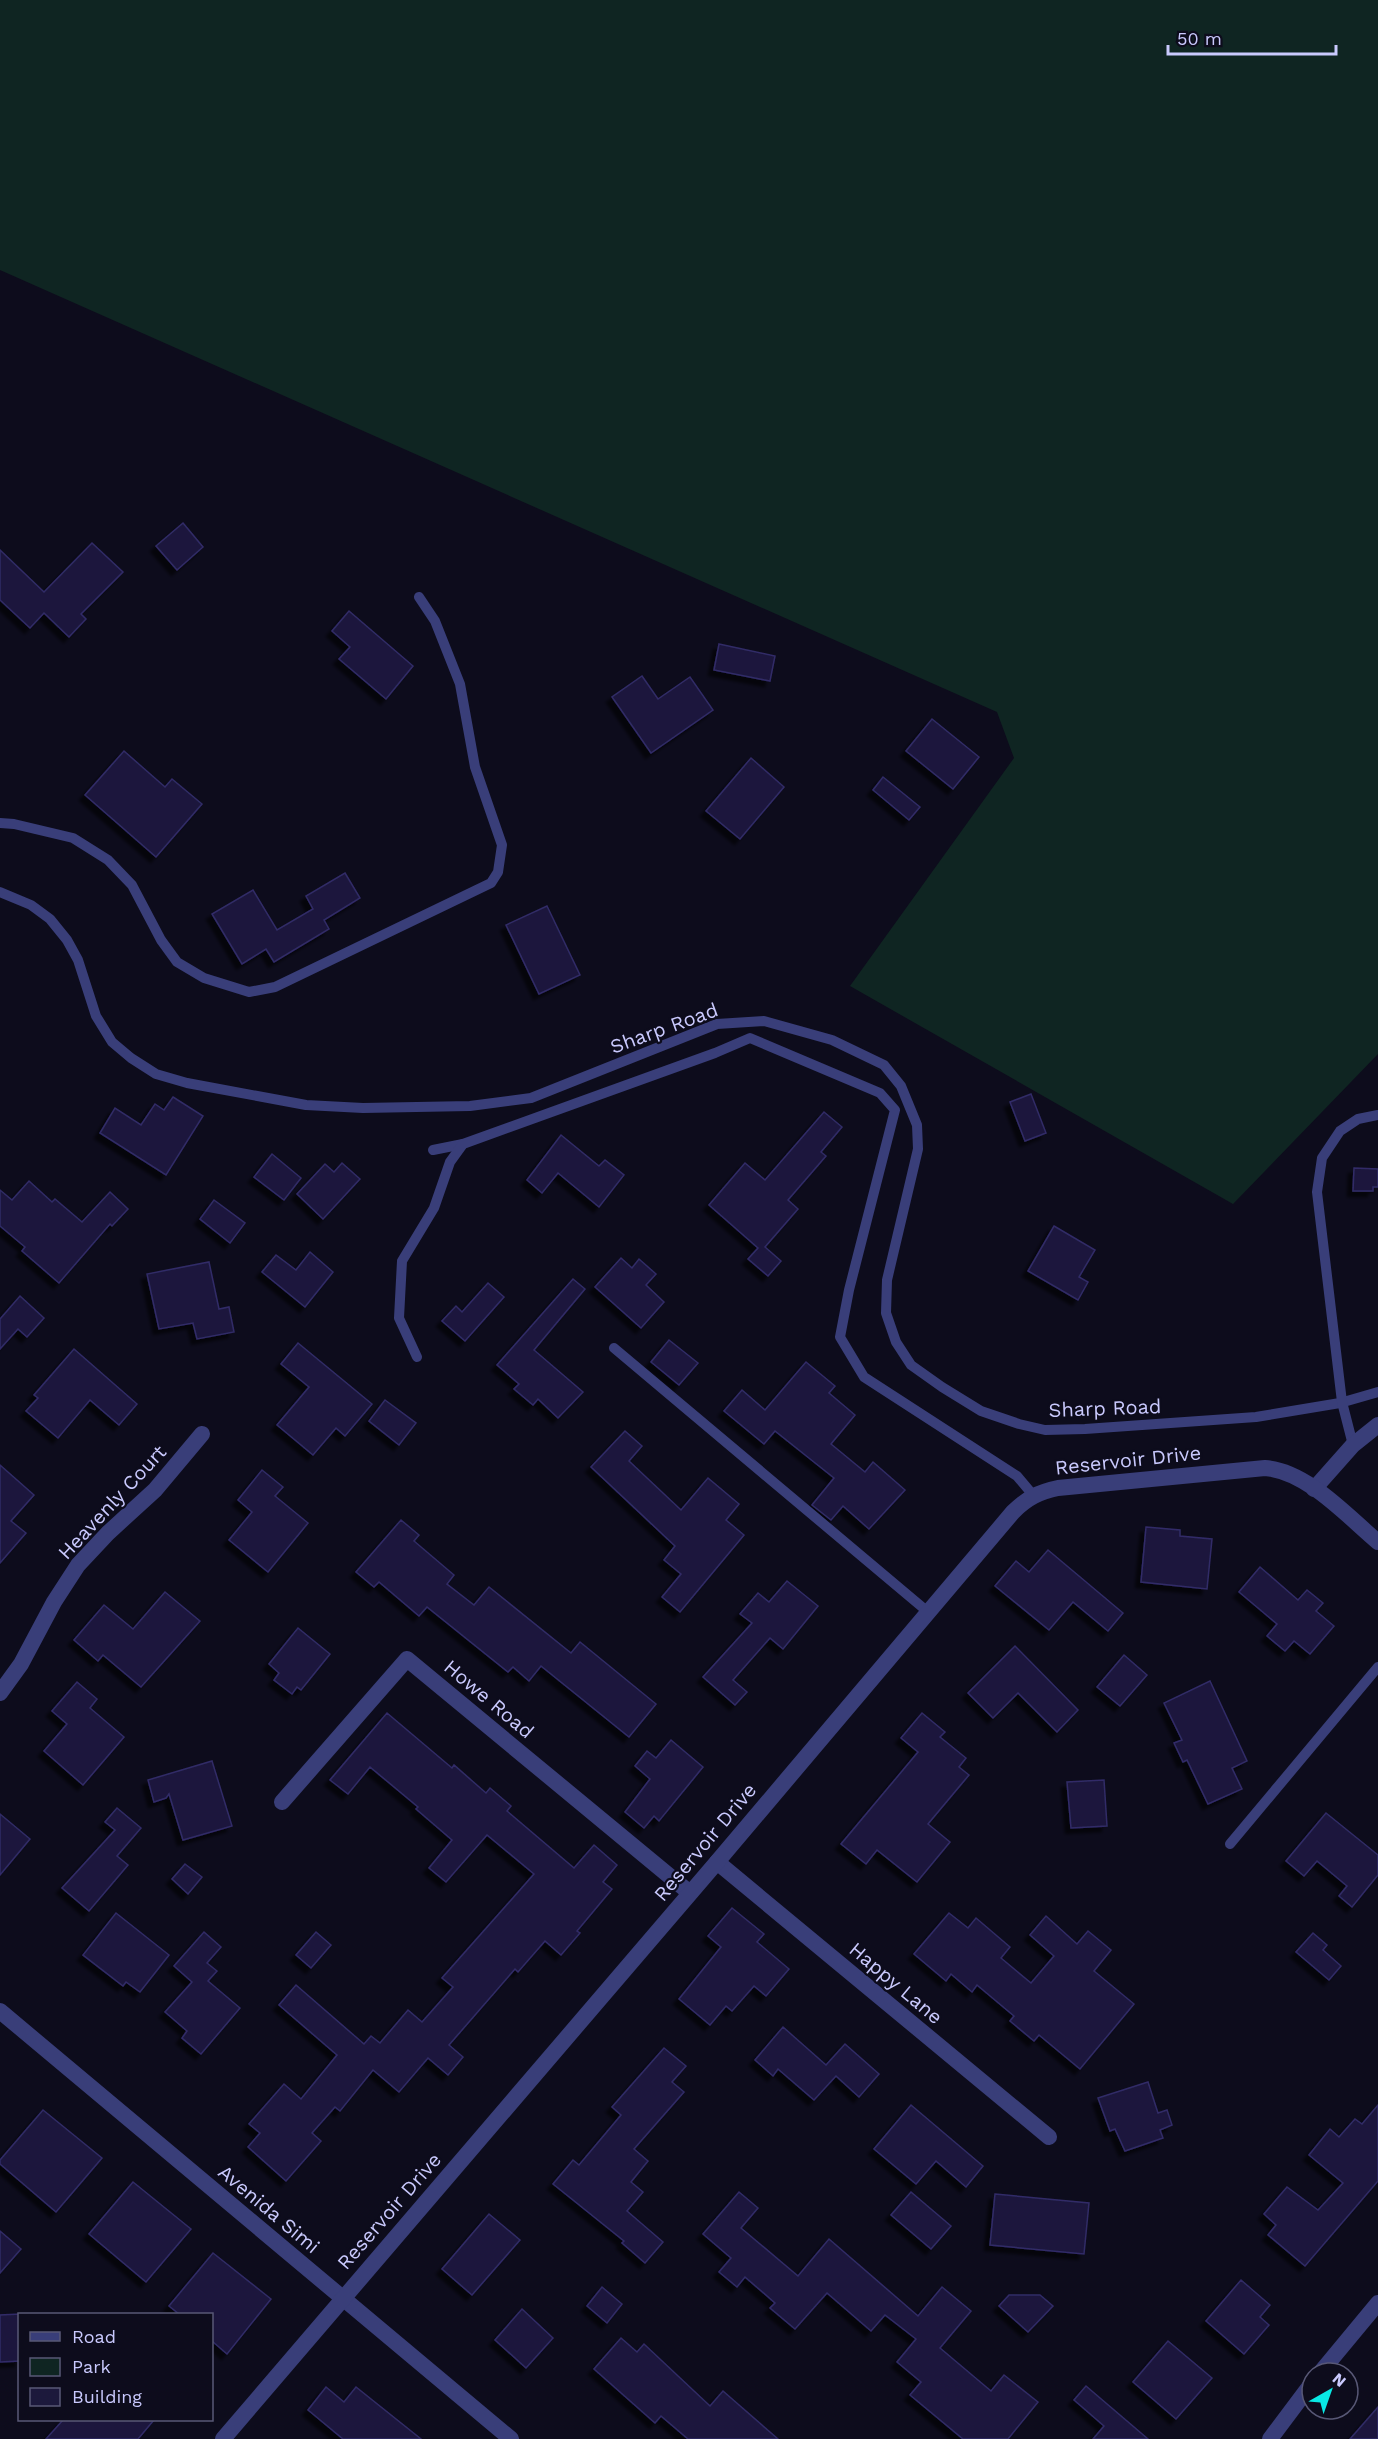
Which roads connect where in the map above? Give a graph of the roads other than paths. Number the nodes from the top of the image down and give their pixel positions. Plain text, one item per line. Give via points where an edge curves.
1 (419, 597) dead end
2 (0, 824) edge
3 (0, 892) edge
4 (1378, 1115) edge
5 (463, 1144) junction
6 (433, 1150) dead end
7 (614, 1348) dead end
8 (417, 1357) dead end
9 (1378, 1392) edge
10 (1342, 1402) junction
11 (1378, 1425) edge
12 (202, 1434) dead end
13 (1353, 1445) junction
14 (1314, 1489) junction
15 (1033, 1495) junction
16 (1378, 1542) edge
17 (928, 1612) junction
18 (1378, 1667) edge
19 (0, 1692) edge
20 (282, 1802) dead end
21 (1230, 1844) dead end
22 (717, 1862) junction
23 (690, 1893) junction
24 (0, 2011) edge
25 (1049, 2137) dead end
26 (342, 2298) junction
27 (1378, 2303) edge
28 (1330, 2361) edge
29 (1300, 2399) edge
30 (223, 2439) edge
31 (511, 2439) edge
32 (1270, 2439) edge

1 - 2 lane via 435,621 460,684 475,767 502,845 498,872 491,883 275,987 249,992 204,978 177,962 132,885 108,860 73,838
3 - 10 lane, Sharp Road via 31,905 50,920 78,960 96,1016 112,1042 156,1074 306,1105 470,1106 531,1098 717,1024 764,1020 832,1040 884,1065 901,1086 917,1125 918,1149 886,1280 886,1313 896,1342 911,1365 981,1411 1045,1430 1256,1417
4 - 10 lane via 1358,1119 1340,1131 1322,1158 1317,1192
5 - 6 lane
5 - 8 lane via 450,1162 434,1208 402,1262 399,1318
5 - 15 lane via 750,1038 880,1093 895,1110 840,1338 864,1377 1017,1476
7 - 17 lane
9 - 10 lane, Sharp Road
10 - 13 lane
11 - 13 street
12 - 19 street, Heavenly Court via 155,1490 78,1565 21,1664
13 - 14 street
14 - 15 street, Reservoir Drive via 1289,1472 1265,1468 1058,1488
14 - 16 street, Reservoir Drive
15 - 17 street, Reservoir Drive via 1012,1512
17 - 22 street, Reservoir Drive
18 - 21 lane
20 - 23 street, Howe Road via 406,1659
22 - 23 street, Reservoir Drive
22 - 25 street, Happy Lane
23 - 26 street, Reservoir Drive
24 - 26 street, Avenida Simi
26 - 30 street, Reservoir Drive
26 - 31 street, Avenida Simi
27 - 28 street
29 - 32 street

